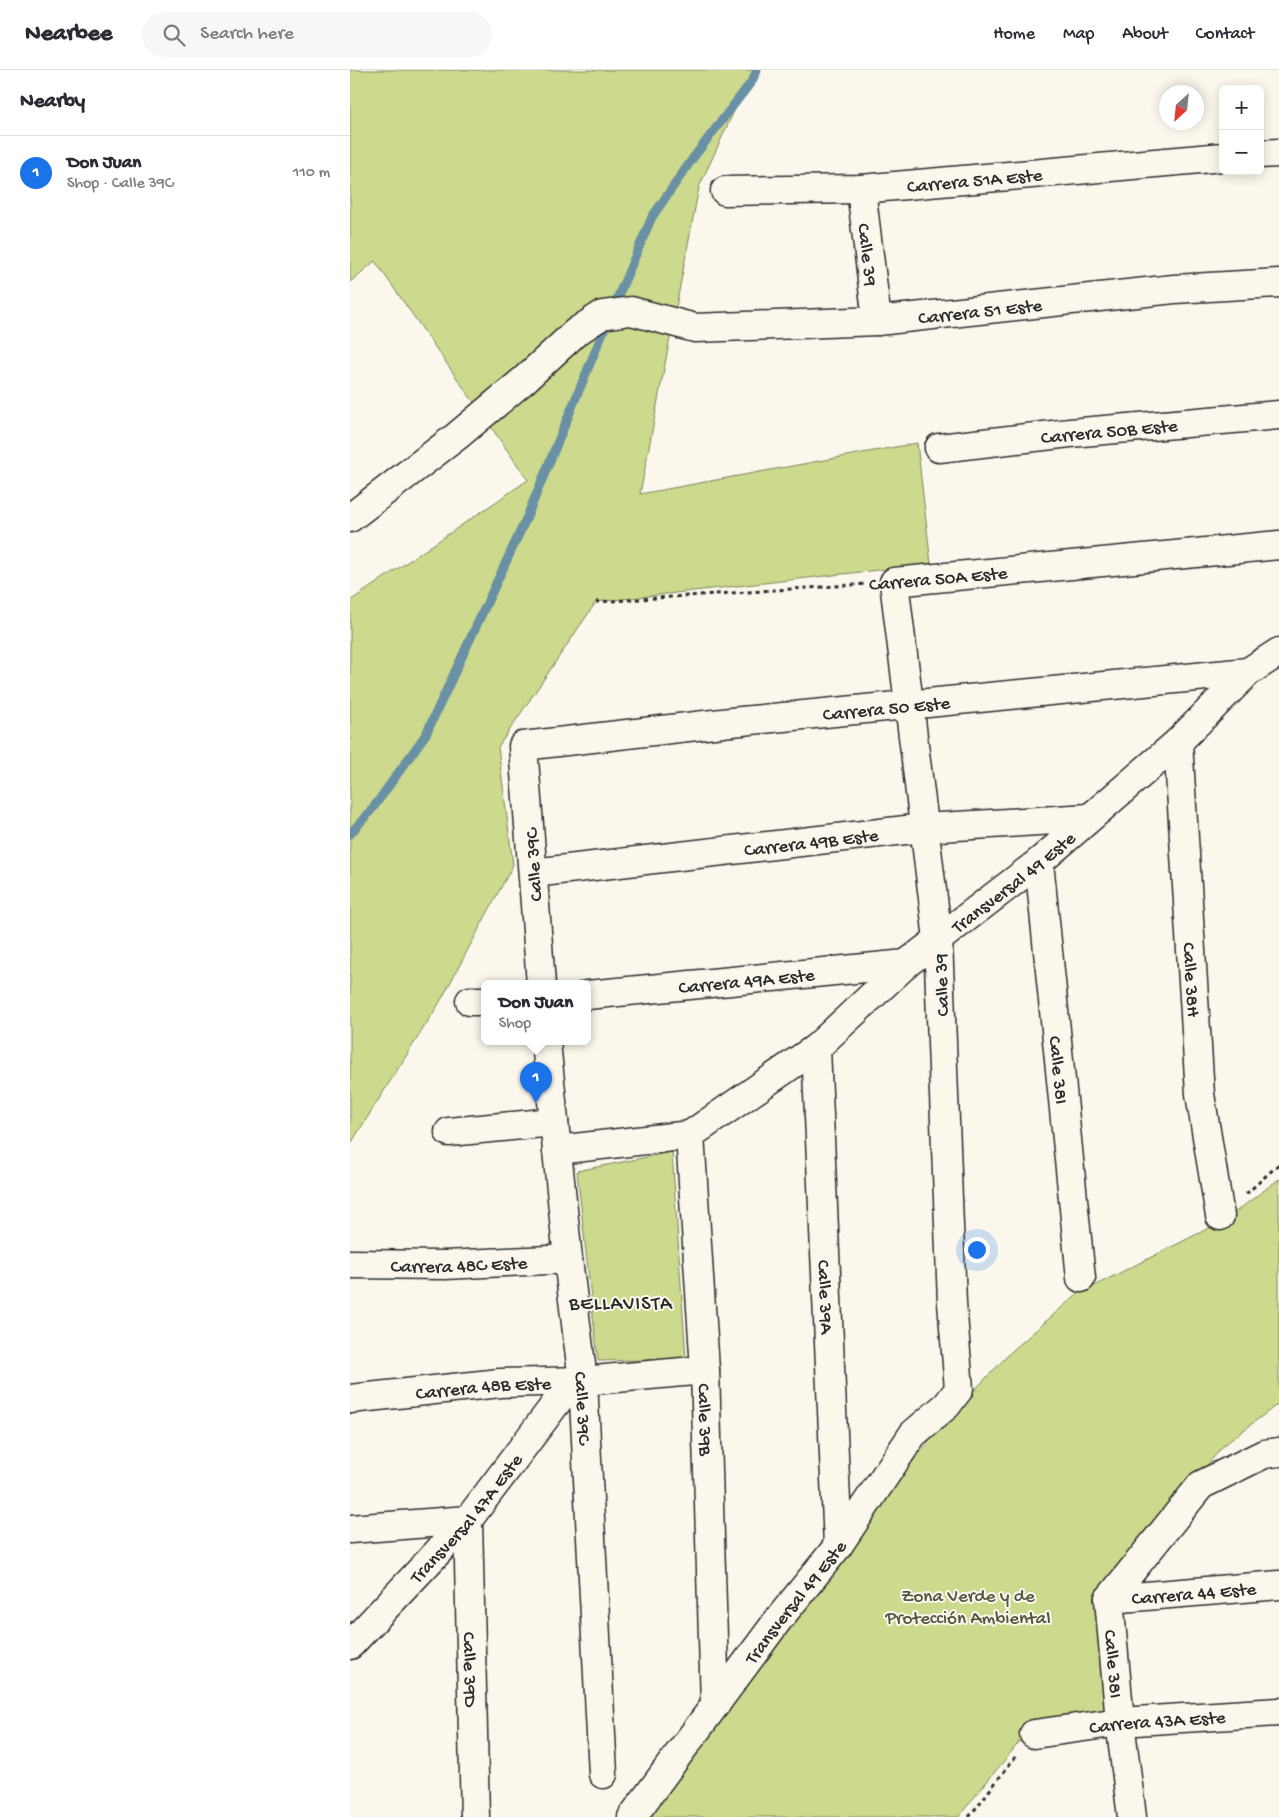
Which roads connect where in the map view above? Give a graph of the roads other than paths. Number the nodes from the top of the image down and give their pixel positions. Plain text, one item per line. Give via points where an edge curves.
1 (1279, 153) edge
2 (1264, 154) edge
3 (1219, 157) edge
4 (861, 189) junction
5 (725, 191) dead end
6 (1279, 283) edge
7 (876, 321) junction
8 (1279, 415) edge
9 (939, 448) dead end
10 (350, 518) edge
11 (1279, 545) edge
12 (894, 582) joint
13 (1279, 652) edge
14 (1248, 672) junction
15 (910, 704) junction
16 (1178, 742) junction
17 (523, 746) joint
18 (1089, 818) junction
19 (923, 828) junction
20 (1039, 862) junction
21 (533, 872) junction
22 (938, 939) junction
23 (906, 964) junction
24 (541, 980) edge
25 (591, 995) edge
26 (546, 1045) edge
27 (816, 1048) junction
28 (554, 1122) junction
29 (449, 1132) dead end
30 (690, 1135) junction
31 (557, 1150) junction
32 (1220, 1216) road end
33 (568, 1259) junction
34 (350, 1264) edge
35 (1081, 1278) dead end
36 (705, 1370) junction
37 (577, 1382) junction
38 (959, 1389) joint
39 (350, 1399) edge
40 (1272, 1453) edge
41 (468, 1520) junction
42 (350, 1529) edge
43 (838, 1546) junction
44 (1279, 1585) edge
45 (1109, 1599) junction
46 (350, 1646) edge
47 (715, 1705) junction
48 (1279, 1712) edge
49 (1120, 1722) junction
50 (1034, 1734) road end
51 (603, 1774) dead end
52 (474, 1817) edge
53 (632, 1817) edge
54 (1132, 1817) edge

1 - 2 street
3 - 4 street, Carrera 51A Este
4 - 5 street, Carrera 51A Este
4 - 7 street, Calle 39
6 - 7 street, Carrera 51 Este via 1174,289
7 - 10 street, Carrera 51 Este via 695,328 631,311 602,315 576,332 457,436
8 - 9 street, Carrera 50B Este
11 - 12 street, Carrera 50A Este
12 - 15 street, Calle 39
13 - 14 street, Transversal 49 Este
14 - 15 street, Carrera 50 Este
14 - 16 street, Transversal 49 Este
15 - 17 street, Carrera 50 Este
15 - 19 street, Calle 39
16 - 18 street, Transversal 49 Este
16 - 32 street, Calle 38H via 1200,1094
17 - 21 street, Calle 39C
18 - 19 street, Carrera 49B Este
18 - 20 street, Transversal 49 Este
19 - 21 street, Carrera 49B Este
19 - 22 street, Calle 39
20 - 22 street, Transversal 49 Este
20 - 35 street, Calle 38I
21 - 24 street, Calle 39C
22 - 23 street, Transversal 49 Este
22 - 38 street, Calle 39 via 952,1303
23 - 25 street, Carrera 49A Este
23 - 27 street, Transversal 49 Este
26 - 28 street, Calle 39C
27 - 30 street, Transversal 49 Este
27 - 43 street, Calle 39A
28 - 29 street
28 - 31 street, Calle 39C
30 - 31 street
30 - 36 street, Calle 39B
31 - 33 street, Calle 39C
33 - 34 street, Carrera 48C Este via 445,1265
33 - 37 street, Calle 39C
36 - 37 street, Carrera 48B Este
36 - 47 street, Calle 39B
37 - 39 street, Carrera 48B Este via 500,1383
37 - 41 street, Transversal 47A Este
37 - 51 street, Calle 39C
38 - 43 street, Transversal 49 Este via 947,1405 913,1434
40 - 45 street via 1202,1485
41 - 42 street
41 - 46 street, Transversal 47A Este
41 - 52 street, Calle 39D
43 - 47 street, Transversal 49 Este
44 - 45 street, Carrera 44 Este
45 - 49 street, Calle 38I
47 - 53 street, Transversal 49 Este
48 - 49 street, Carrera 43A Este
49 - 50 street, Carrera 43A Este
49 - 54 street, Calle 38I

